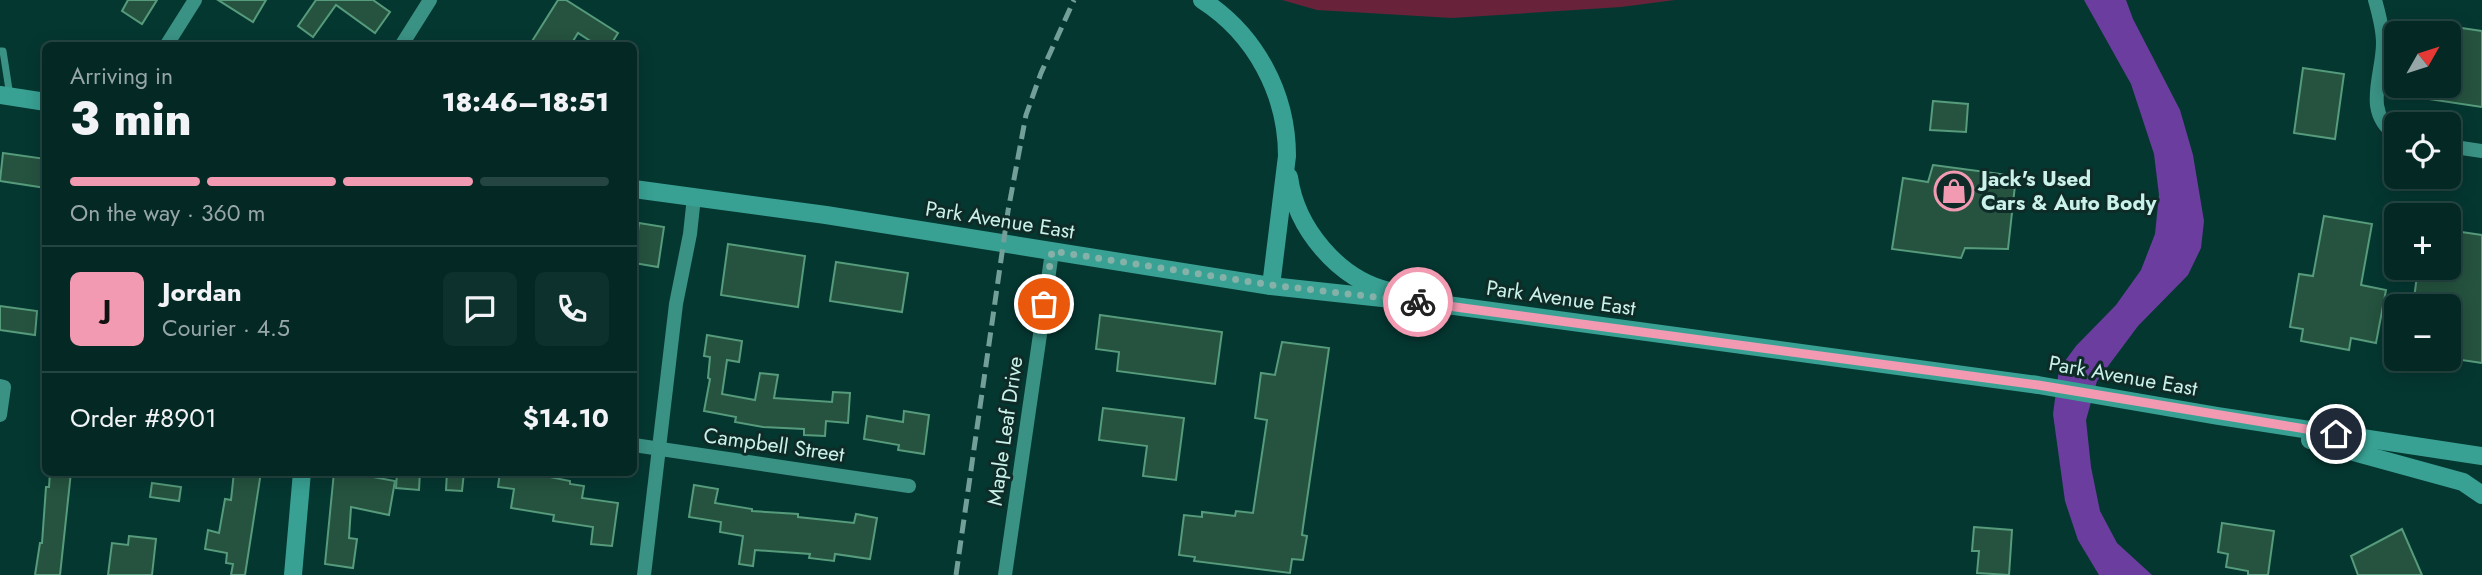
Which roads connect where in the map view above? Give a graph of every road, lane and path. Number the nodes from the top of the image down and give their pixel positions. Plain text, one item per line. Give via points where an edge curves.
1 (195, 0) edge
2 (430, 0) edge
3 (1202, 0) edge
4 (2375, 0) edge
5 (169, 42) edge
6 (404, 42) edge
7 (0, 51) edge
8 (5, 96) edge
9 (42, 101) edge
10 (2384, 123) edge
11 (2461, 148) edge
12 (2482, 151) edge
13 (1287, 156) junction
14 (637, 189) edge
15 (694, 197) junction
16 (1052, 251) junction
17 (1271, 285) junction
18 (1447, 305) junction
19 (0, 386) edge
20 (0, 415) edge
21 (2218, 416) junction
22 (637, 445) edge
23 (660, 449) junction
24 (2482, 456) edge
25 (302, 476) edge
26 (909, 486) dead end
27 (2482, 495) edge
28 (293, 575) edge
29 (644, 575) edge
30 (1005, 575) edge

1 - 5 street
2 - 6 street
3 - 13 main road via 1250,44 1264,64 1279,101
4 - 10 street via 2383,36 2376,112
7 - 8 lane via 6,69
8 - 9 main road
11 - 12 street
13 - 17 main road
13 - 18 main road via 1292,195 1304,223 1350,275 1371,286
14 - 15 main road, Park Avenue East
15 - 16 main road, Park Avenue East
15 - 23 street via 676,304
16 - 17 main road, Park Avenue East
16 - 30 street, Maple Leaf Drive
17 - 18 main road, Park Avenue East
18 - 21 main road, Park Avenue East via 2038,385
19 - 20 street via 4,387
21 - 24 main road, Park Avenue East
21 - 27 main road via 2463,482
22 - 23 street, Campbell Street
23 - 26 street, Campbell Street
23 - 29 street
25 - 28 main road

